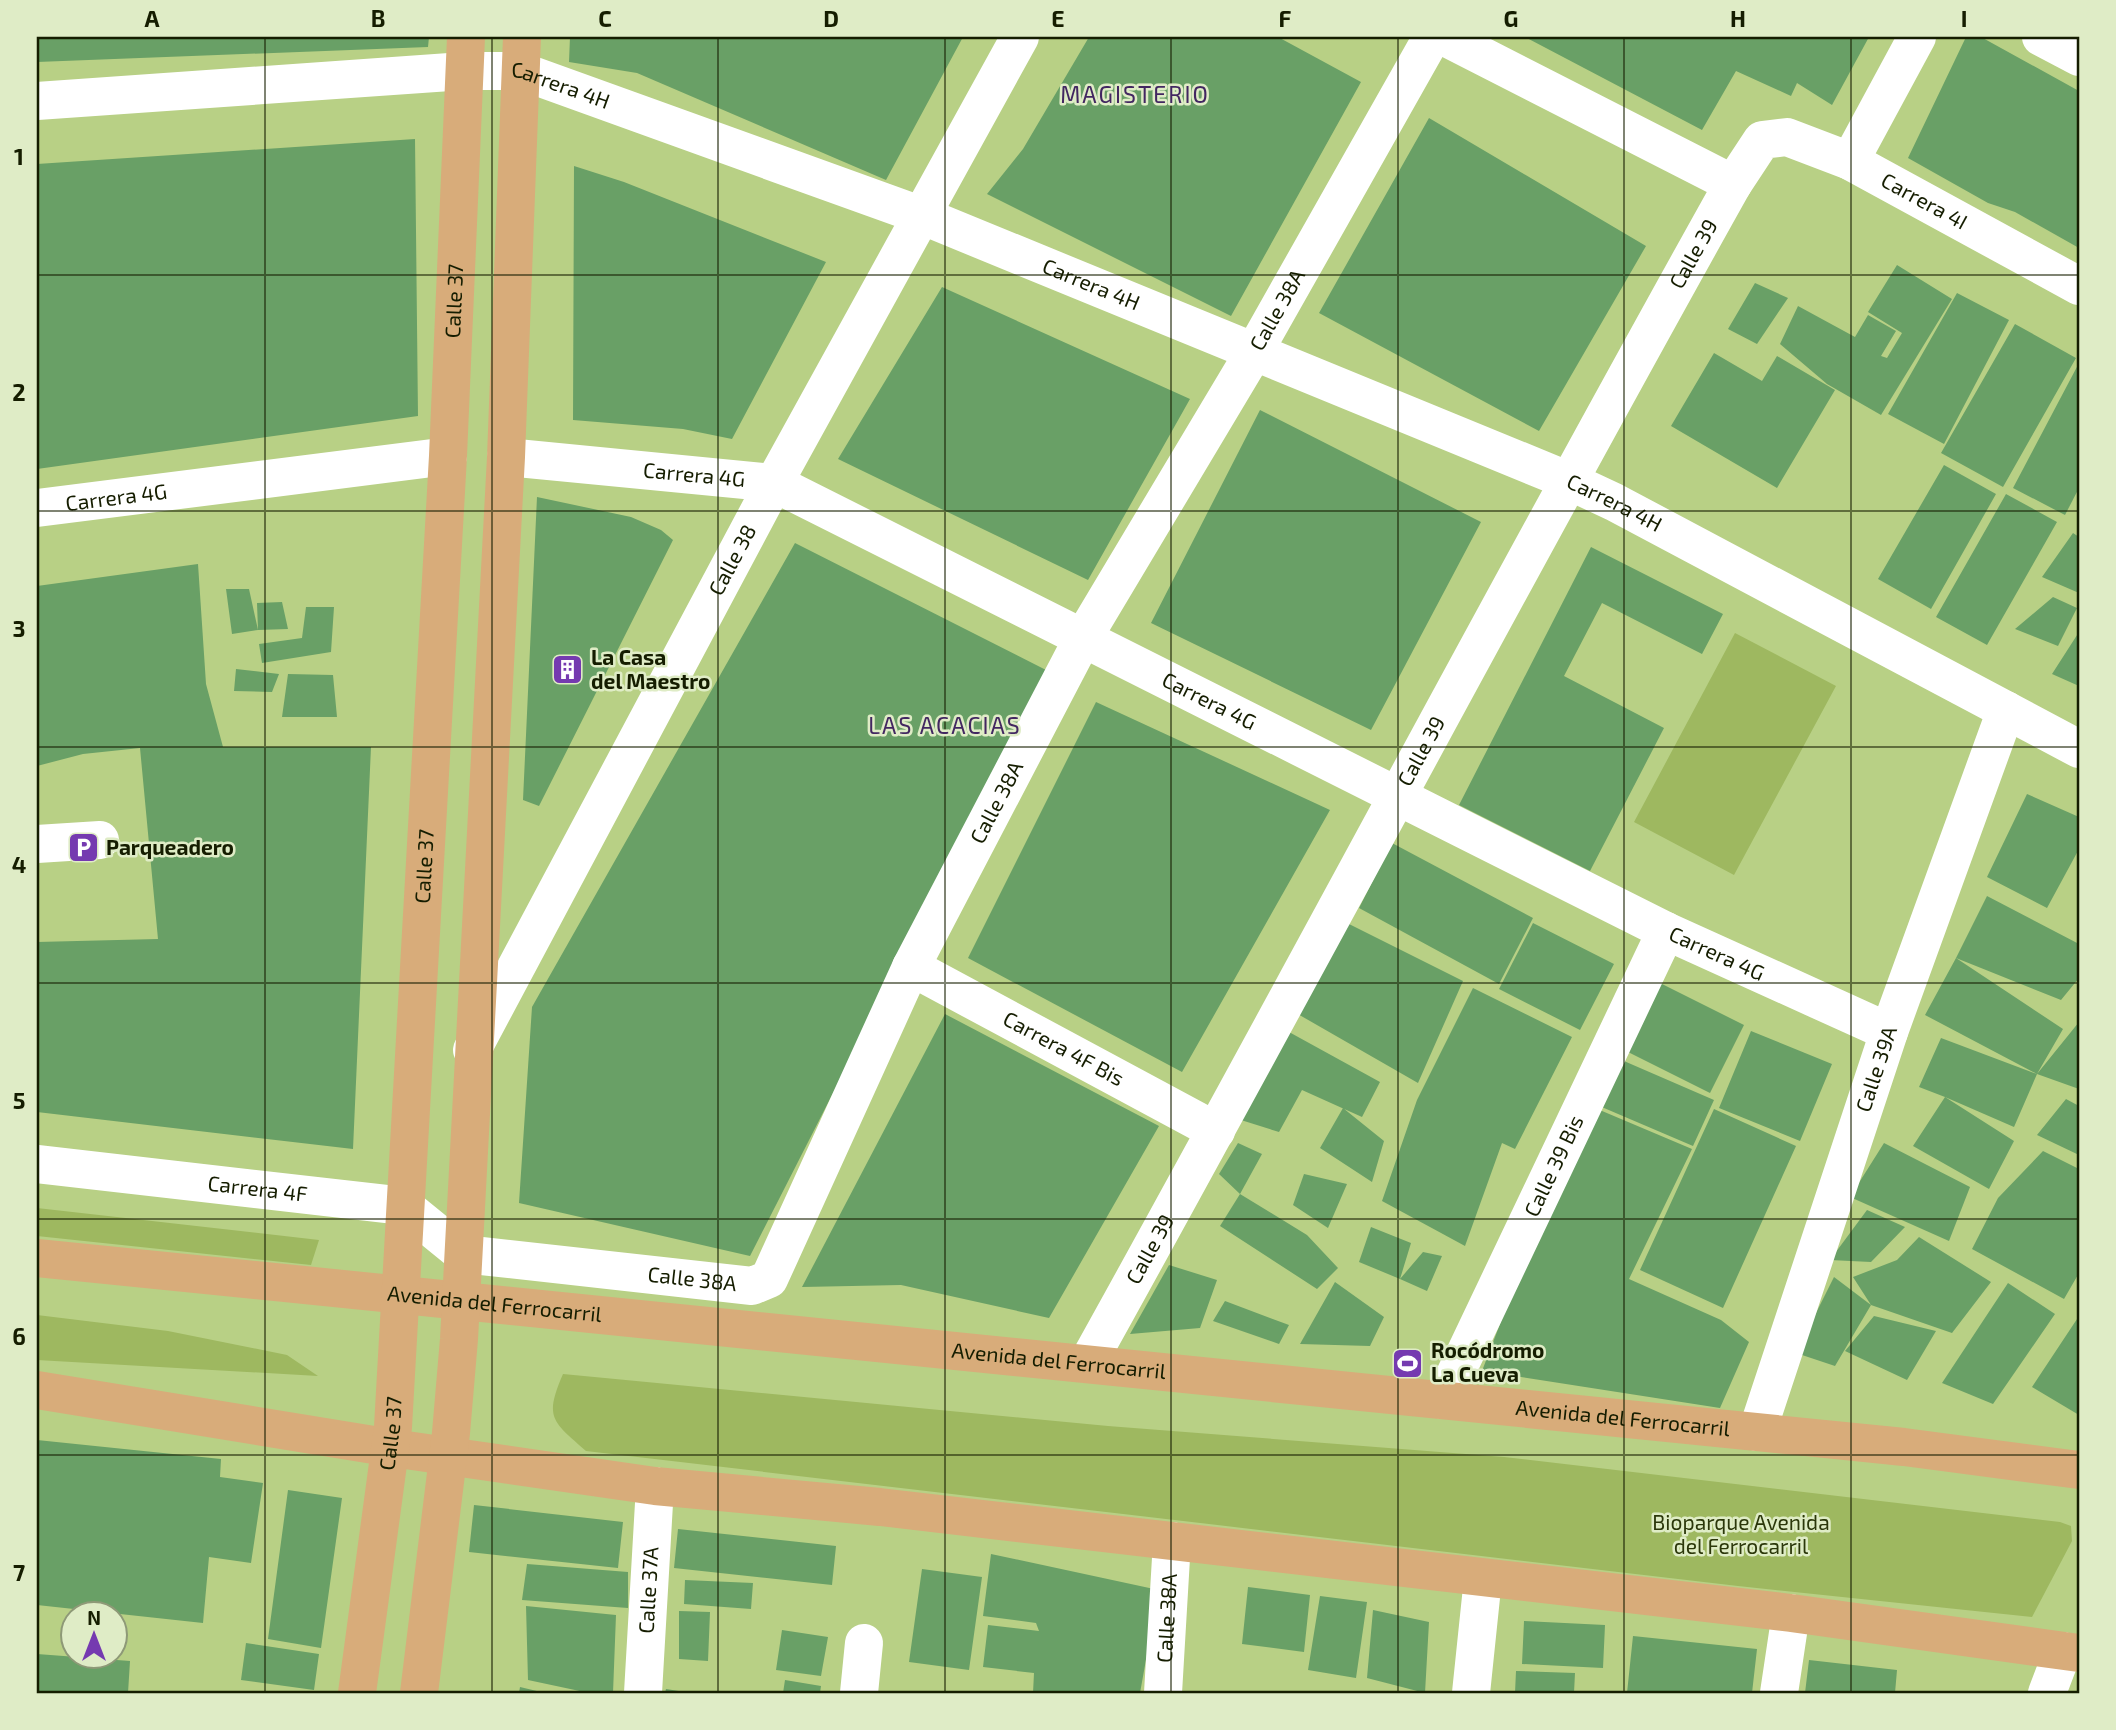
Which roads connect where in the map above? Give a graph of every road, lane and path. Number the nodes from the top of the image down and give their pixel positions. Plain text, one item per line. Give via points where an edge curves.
1 (1020, 37) edge
2 (1432, 37) edge
3 (1445, 37) edge
4 (1917, 37) edge
5 (2041, 37) edge
6 (465, 54) edge
7 (522, 54) edge
8 (2079, 57) edge
9 (37, 101) edge
10 (1762, 140) joint
11 (1850, 160) junction
12 (1733, 184) junction
13 (923, 216) junction
14 (2079, 286) edge
15 (1254, 352) junction
16 (448, 456) junction
17 (506, 457) junction
18 (1567, 480) junction
19 (774, 483) junction
20 (37, 508) edge
21 (1083, 638) junction
22 (2006, 710) junction
23 (2079, 749) edge
24 (1398, 797) junction
25 (428, 812) junction
26 (485, 815) junction
27 (100, 840) dead end
28 (37, 844) edge
29 (1665, 931) junction
30 (911, 967) junction
31 (1889, 1032) junction
32 (472, 1050) junction
33 (1216, 1131) junction
34 (37, 1164) edge
35 (404, 1206) junction
36 (463, 1254) junction
37 (37, 1258) edge
38 (401, 1294) junction
39 (461, 1300) junction
40 (1087, 1364) junction
41 (37, 1390) edge
42 (1443, 1400) junction
43 (1756, 1432) junction
44 (391, 1448) junction
45 (448, 1457) junction
46 (2079, 1471) edge
47 (655, 1486) junction
48 (1171, 1541) junction
49 (1483, 1578) junction
50 (1791, 1613) junction
51 (864, 1643) dead end
52 (2071, 1652) edge
53 (357, 1693) edge
54 (419, 1693) edge
55 (643, 1693) edge
56 (859, 1693) edge
57 (1163, 1693) edge
58 (1471, 1693) edge
59 (1779, 1693) edge
60 (2047, 1693) edge

1 - 13 street, Calle 38
2 - 15 street, Calle 38A
3 - 12 street
4 - 11 street
5 - 8 street
6 - 7 street, Carrera 4H
6 - 9 street, Carrera 4H
6 - 16 main road, Calle 37
7 - 13 street, Carrera 4H
7 - 17 main road
10 - 11 street, Carrera 4I via 1787,137
10 - 12 street, Calle 39
11 - 14 street, Carrera 4I
12 - 18 street, Calle 39
13 - 15 street, Carrera 4H
13 - 19 street, Calle 38
15 - 18 street, Carrera 4H
15 - 21 street, Calle 38A
16 - 20 street, Carrera 4G
16 - 25 main road, Calle 37
17 - 19 street, Carrera 4G
17 - 26 main road
18 - 22 street, Carrera 4H
18 - 24 street, Calle 39
19 - 21 street, Carrera 4G
19 - 32 street, Calle 38
21 - 24 street, Carrera 4G
21 - 30 street, Calle 38A
22 - 23 street, Carrera 4H
22 - 31 street, Calle 39A
24 - 29 street, Carrera 4G
24 - 33 street, Calle 39
25 - 26 main road
25 - 35 main road, Calle 37
26 - 32 main road
27 - 28 street
29 - 31 street, Carrera 4G
29 - 42 street, Calle 39 Bis
30 - 33 street, Carrera 4F Bis
30 - 36 street, Calle 38A via 769,1279 752,1286
31 - 43 street, Calle 39A
32 - 36 main road
33 - 40 street, Calle 39
34 - 35 street, Carrera 4F
35 - 36 street
35 - 38 main road, Calle 37
35 - 39 street
36 - 39 main road
37 - 38 main road, Avenida del Ferrocarril
38 - 39 main road, Avenida del Ferrocarril
38 - 44 main road, Calle 37
39 - 40 main road, Avenida del Ferrocarril
39 - 45 main road
40 - 42 main road, Avenida del Ferrocarril
41 - 44 main road
42 - 43 main road, Avenida del Ferrocarril
43 - 46 main road, Avenida del Ferrocarril
44 - 45 main road
44 - 53 main road, Calle 37
45 - 47 main road
45 - 54 main road
47 - 48 main road
47 - 55 street, Calle 37A
48 - 49 main road
48 - 57 street, Calle 38A
49 - 50 main road
49 - 58 street
50 - 52 main road
50 - 59 street
51 - 56 street
52 - 60 street

